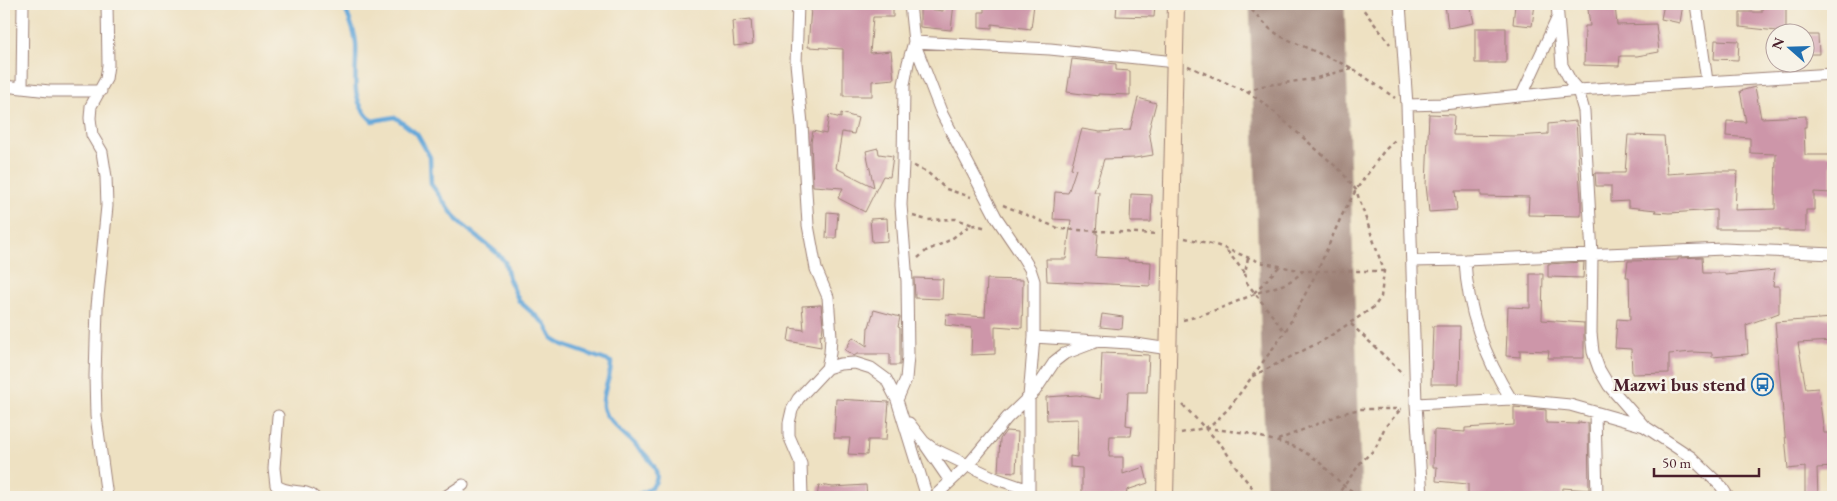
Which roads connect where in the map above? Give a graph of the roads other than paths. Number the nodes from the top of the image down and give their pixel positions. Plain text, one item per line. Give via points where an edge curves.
1 (23, 4) edge
2 (107, 4) edge
3 (798, 4) edge
4 (910, 4) edge
5 (1176, 4) edge
6 (1400, 4) edge
7 (1557, 4) edge
8 (1696, 4) edge
9 (1558, 17) junction
10 (914, 42) junction
11 (1175, 62) junction
12 (1833, 74) edge
13 (1707, 81) junction
14 (4, 86) edge
15 (22, 88) junction
16 (1578, 90) junction
17 (101, 91) junction
18 (1522, 95) junction
19 (1407, 105) junction
20 (1592, 254) junction
21 (1833, 254) edge
22 (1465, 260) junction
23 (1412, 261) junction
24 (1034, 337) junction
25 (1098, 341) junction
26 (1169, 349) junction
27 (827, 368) junction
28 (1029, 397) junction
29 (1511, 399) junction
30 (1416, 404) junction
31 (899, 406) junction
32 (1595, 412) junction
33 (278, 416) dead end
34 (1644, 426) junction
35 (924, 442) junction
36 (968, 465) junction
37 (950, 481) junction
38 (463, 485) dead end
39 (1029, 494) edge
40 (107, 497) edge
41 (314, 497) edge
42 (445, 497) edge
43 (802, 497) edge
44 (927, 497) edge
45 (934, 497) edge
46 (1165, 497) edge
47 (1422, 497) edge
48 (1596, 497) edge
49 (1728, 497) edge

1 - 15 street
2 - 17 street via 108,65
3 - 27 street via 796,63 808,225 816,269 828,297 831,345
4 - 10 street
5 - 11 street
6 - 19 street
7 - 9 street
8 - 13 street
9 - 16 street via 1562,65
9 - 18 street
10 - 11 street via 1050,49
10 - 24 street via 942,114 1004,231 1030,269 1034,281
10 - 31 street via 904,85 902,218 908,296 908,356
11 - 26 street
12 - 13 street
13 - 16 street
14 - 15 street
15 - 17 street
16 - 18 street
16 - 20 street via 1585,122
17 - 40 street via 91,106 90,118 92,134 102,152 106,177 107,206 94,376
18 - 19 street
19 - 23 street
20 - 21 street via 1724,249
20 - 22 street
20 - 34 street via 1593,352 1609,386
22 - 23 street
22 - 29 street via 1469,298 1488,358
23 - 30 street
24 - 25 street
24 - 28 street
25 - 26 street
25 - 28 street via 1064,354 1055,361
26 - 46 street
27 - 31 street via 855,363 871,368 886,380
27 - 43 street via 798,399 789,422 789,436 801,464
28 - 36 street
28 - 39 street
29 - 30 street
29 - 32 street via 1570,405
30 - 47 street
31 - 35 street
31 - 44 street
32 - 34 street
32 - 48 street
33 - 41 street via 276,485
34 - 49 street via 1691,457
35 - 36 street
35 - 37 street
36 - 37 street
36 - 39 street
37 - 45 street
38 - 42 street

